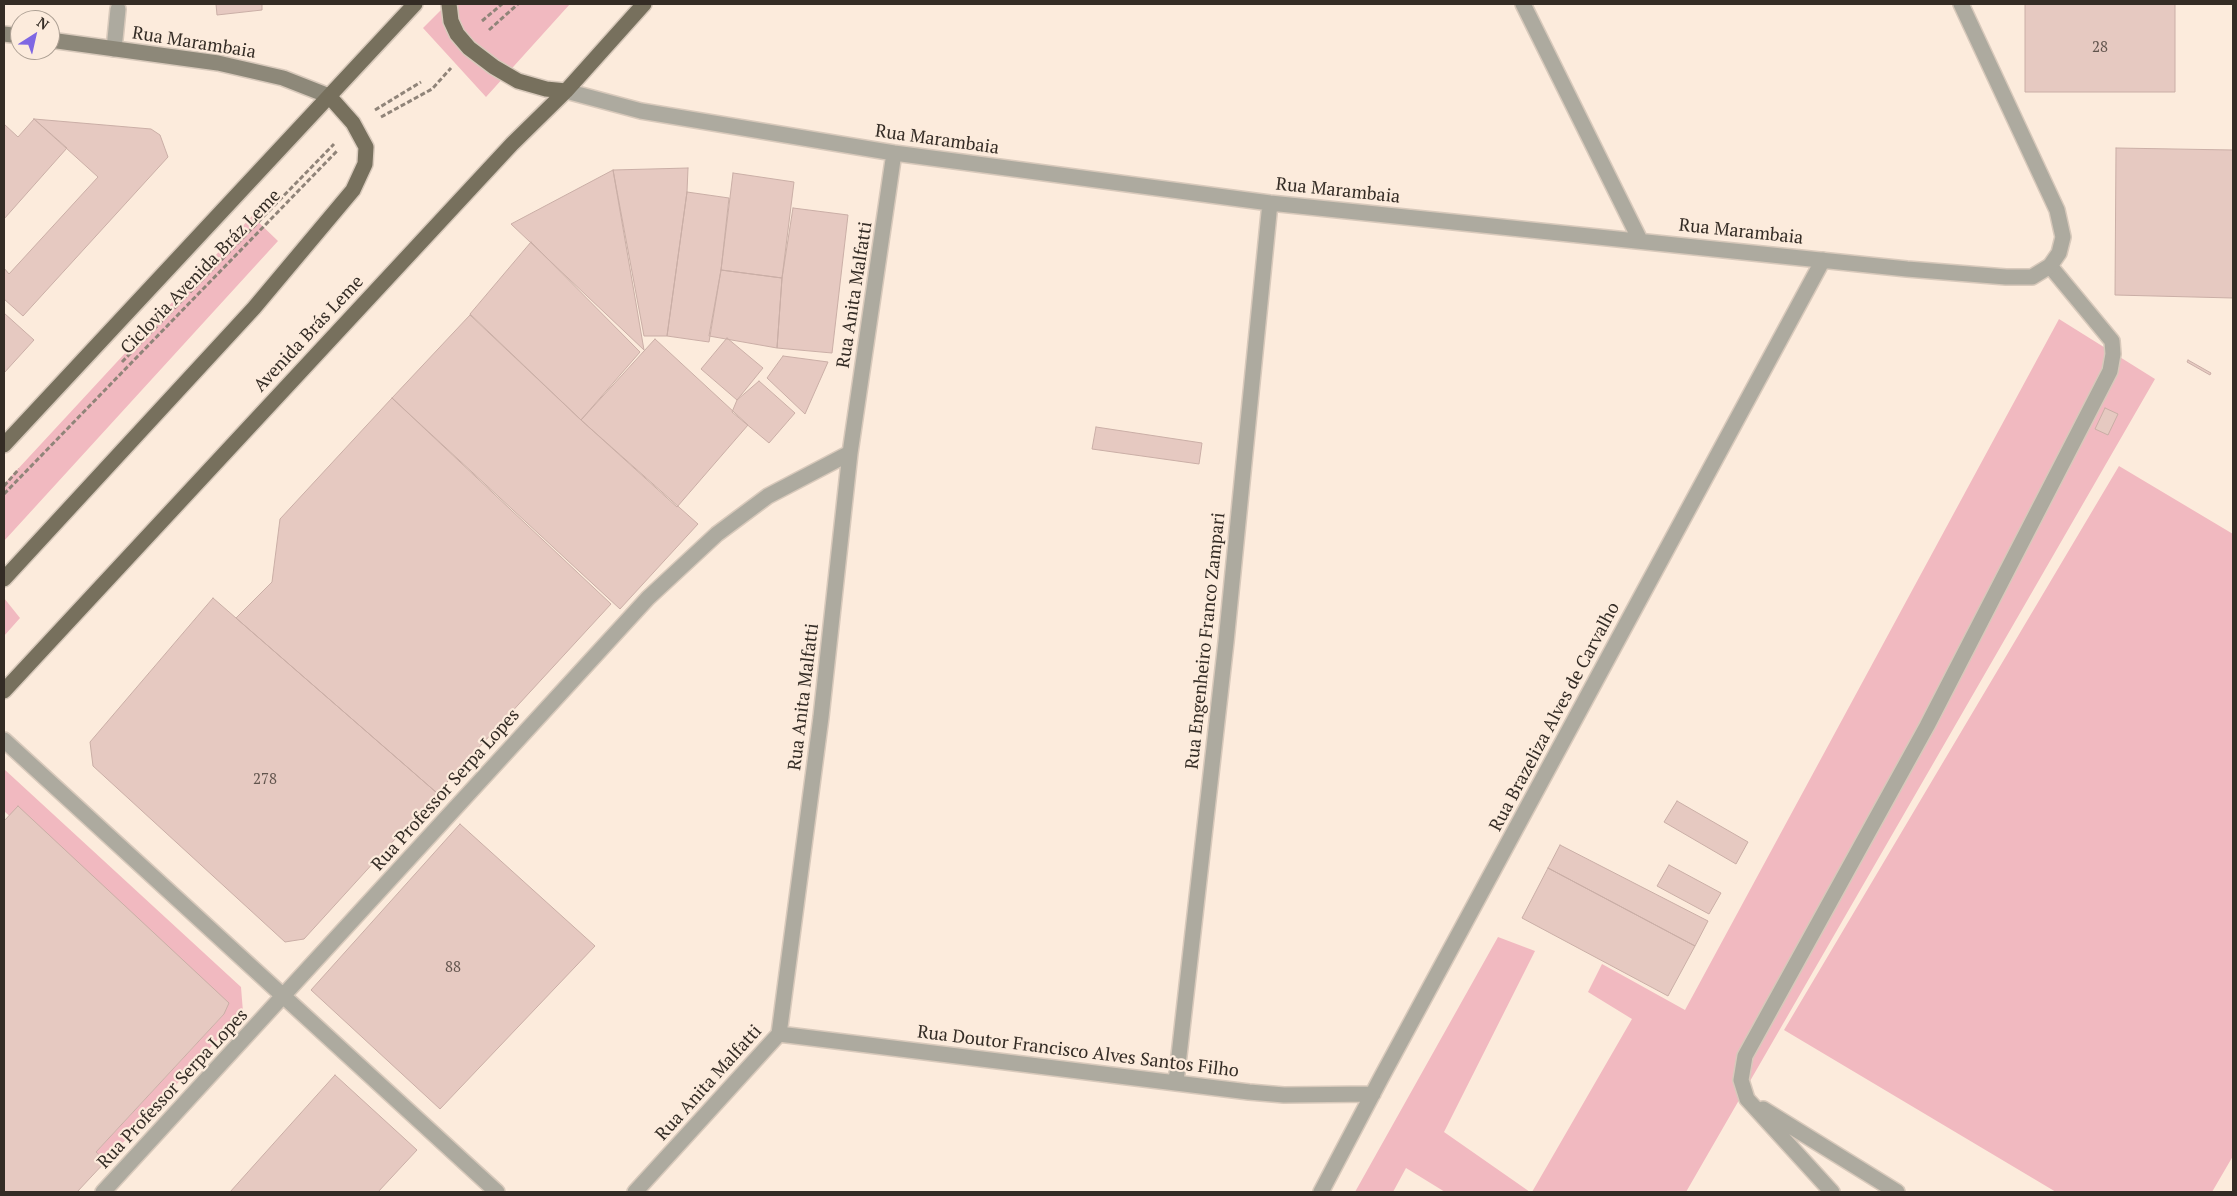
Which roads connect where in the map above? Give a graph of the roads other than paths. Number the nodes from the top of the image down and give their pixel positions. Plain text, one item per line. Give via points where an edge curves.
1 (415, 4) edge
2 (449, 4) edge
3 (644, 4) edge
4 (1523, 4) edge
5 (1961, 4) edge
6 (118, 9) dead end
7 (60, 41) edge
8 (114, 49) junction
9 (566, 92) junction
10 (329, 96) junction
11 (894, 153) junction
12 (1270, 203) junction
13 (1640, 240) junction
14 (1823, 260) junction
15 (2050, 266) junction
16 (4, 445) edge
17 (850, 453) junction
18 (4, 580) edge
19 (4, 691) edge
20 (4, 740) edge
21 (283, 997) junction
22 (779, 1034) junction
23 (1176, 1082) junction
24 (1373, 1094) junction
25 (1747, 1099) junction
26 (106, 1191) edge
27 (497, 1192) edge
28 (635, 1192) edge
29 (1321, 1192) edge
30 (1832, 1192) edge
31 (1897, 1192) edge

1 - 10 main road
2 - 9 main road via 457,34 494,67 518,80
3 - 9 main road, Avenida Brás Leme
4 - 13 street
5 - 15 street via 2056,210 2063,237 2059,253
6 - 8 street
7 - 8 street, Rua Marambaia
8 - 10 street, Rua Marambaia via 218,63 283,78
9 - 11 street, Rua Marambaia via 641,111
9 - 19 main road, Avenida Brás Leme via 512,144
10 - 16 main road
10 - 18 main road via 356,127 366,146 366,164 353,190 254,308
11 - 12 street, Rua Marambaia
11 - 17 street, Rua Anita Malfatti
12 - 13 street, Rua Marambaia
12 - 23 street, Rua Engenheiro Franco Zampari via 1226,642
13 - 14 street, Rua Marambaia
14 - 15 street, Rua Marambaia via 2006,278 2032,277
14 - 24 street, Rua Brazeliza Alves de Carvalho
15 - 25 street via 2112,341 2110,371 1927,726 1745,1056 1740,1080
17 - 21 street, Rua Professor Serpa Lopes via 768,496 717,534 648,598
17 - 22 street, Rua Anita Malfatti via 821,717
20 - 21 street
21 - 26 street, Rua Professor Serpa Lopes
21 - 27 street
22 - 23 street, Rua Doutor Francisco Alves Santos Filho
22 - 28 street, Rua Anita Malfatti
23 - 24 street, Rua Doutor Francisco Alves Santos Filho via 1284,1095
24 - 29 street, Rua Brazeliza Alves de Carvalho
25 - 30 street
25 - 31 street

